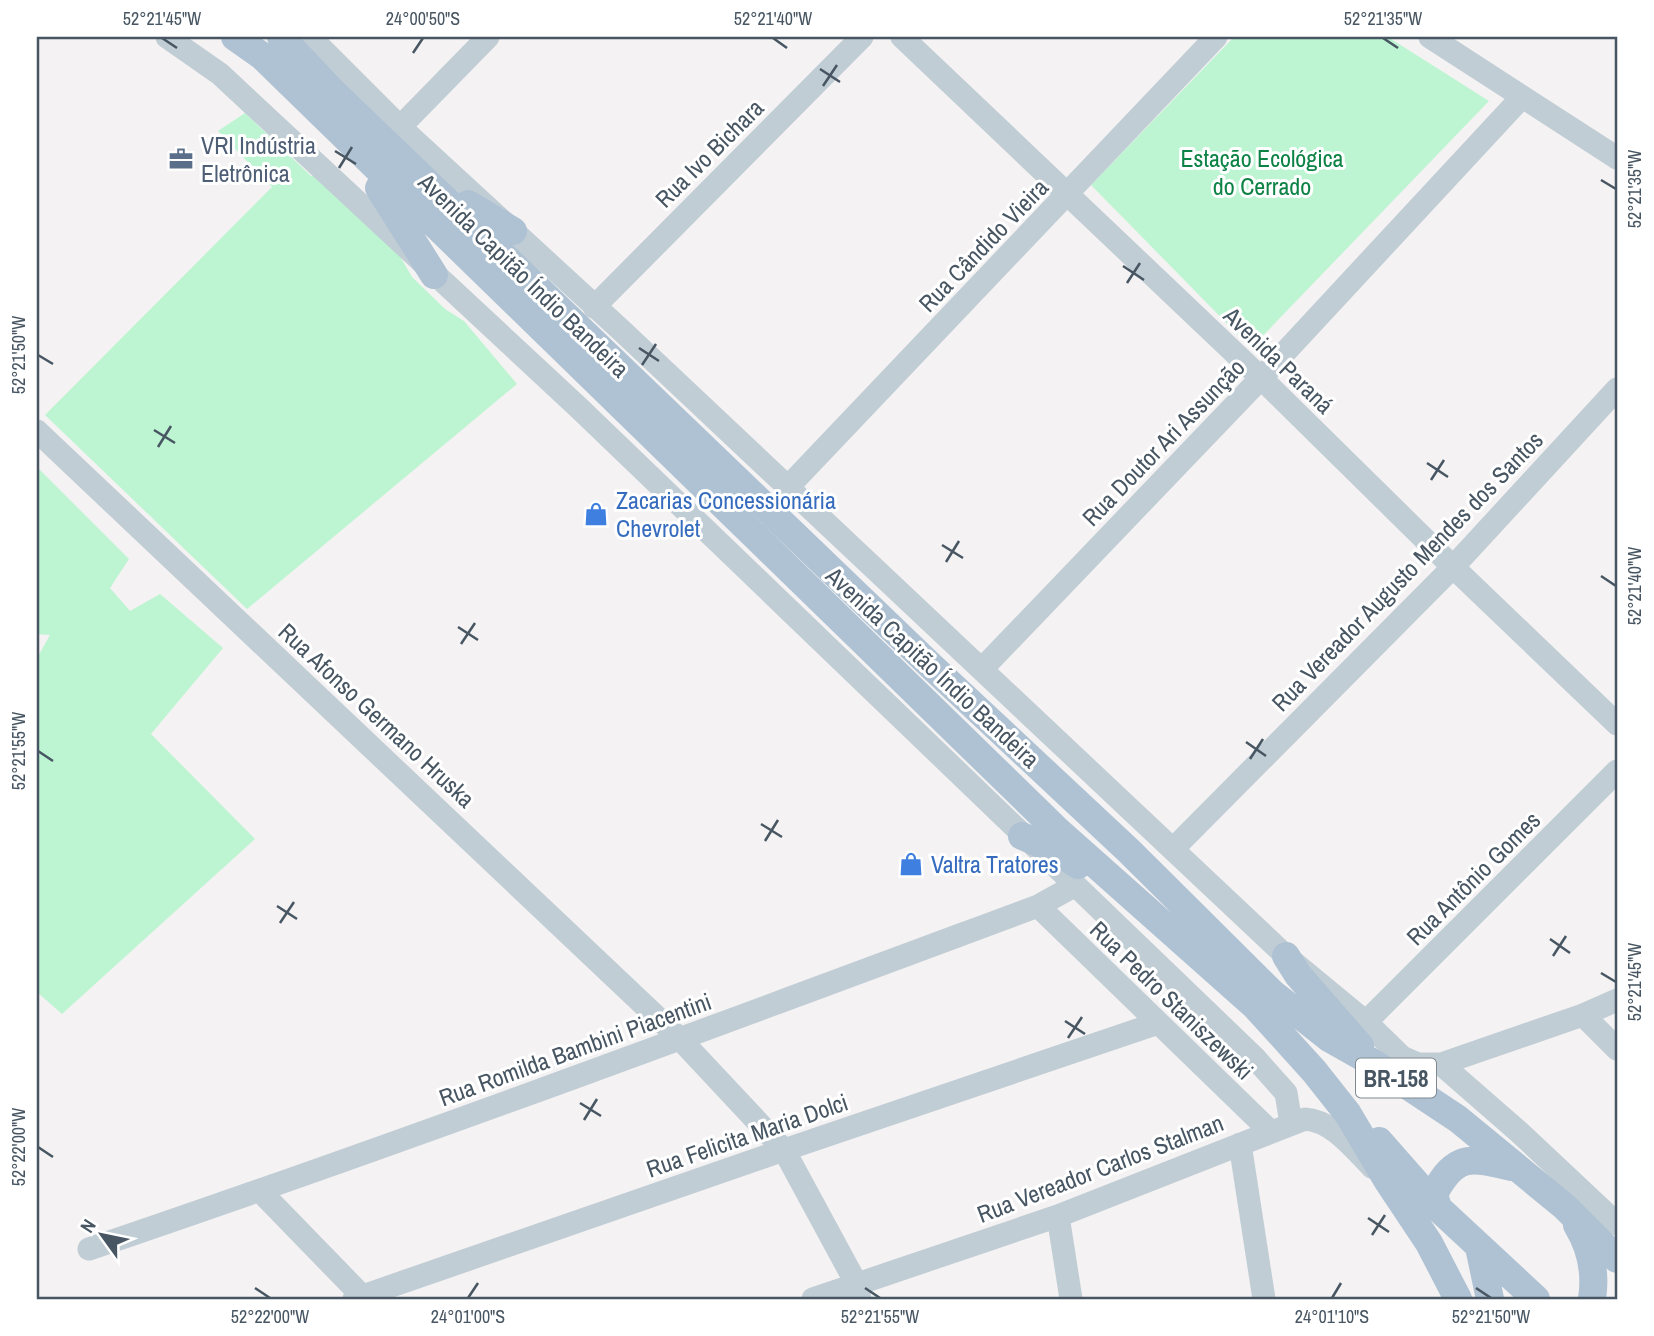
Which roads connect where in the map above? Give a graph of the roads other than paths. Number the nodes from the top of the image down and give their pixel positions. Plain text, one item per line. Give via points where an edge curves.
1 (167, 37) edge
2 (235, 37) edge
3 (281, 37) edge
4 (310, 37) edge
5 (488, 37) edge
6 (862, 37) edge
7 (902, 37) edge
8 (1216, 37) edge
9 (1430, 37) edge
10 (1522, 97) junction
11 (400, 127) junction
12 (351, 144) junction
13 (1617, 159) edge
14 (419, 174) junction
15 (1068, 195) junction
16 (513, 231) junction
17 (434, 275) junction
18 (594, 307) junction
19 (1261, 378) junction
20 (1617, 389) edge
21 (37, 431) edge
22 (787, 488) junction
23 (1452, 567) junction
24 (982, 669) junction
25 (1617, 724) edge
26 (1617, 771) edge
27 (1022, 836) junction
28 (1174, 848) junction
29 (1074, 886) junction
30 (1038, 906) junction
31 (1153, 915) junction
32 (1286, 956) junction
33 (1264, 1000) junction
34 (1617, 1000) edge
35 (1583, 1015) junction
36 (1366, 1022) junction
37 (1158, 1023) junction
38 (680, 1039) junction
39 (1617, 1049) edge
40 (1375, 1064) junction
41 (1441, 1064) junction
42 (1348, 1114) junction
43 (1281, 1127) junction
44 (1240, 1144) junction
45 (784, 1150) junction
46 (1515, 1168) junction
47 (1387, 1180) junction
48 (260, 1191) junction
49 (1565, 1207) junction
50 (1438, 1208) junction
51 (1058, 1216) junction
52 (1617, 1224) edge
53 (1479, 1247) junction
54 (89, 1249) dead end
55 (1617, 1259) edge
56 (858, 1291) edge
57 (360, 1298) edge
58 (813, 1299) edge
59 (1071, 1299) edge
60 (1264, 1299) edge
61 (1458, 1299) edge
62 (1490, 1299) edge
63 (1536, 1299) edge
64 (1592, 1299) edge

1 - 17 street via 220,74
2 - 12 main road, Avenida Capitão Índio Bandeira / BR-158 via 262,56
3 - 14 main road, Avenida Capitão Índio Bandeira
4 - 11 street
5 - 11 street
6 - 18 street, Rua Ivo Bichara
7 - 15 street, Avenida Paraná
8 - 15 street, Rua Cândido Vieira
9 - 10 street
10 - 13 street
10 - 19 street, Rua Doutor Ari Assunção
11 - 16 street
12 - 17 main road
12 - 31 main road, Avenida Capitão Índio Bandeira / BR-158 via 1058,831
14 - 16 main road
14 - 33 main road, Avenida Capitão Índio Bandeira via 1129,851
15 - 19 street, Avenida Paraná
15 - 22 street, Rua Cândido Vieira
16 - 18 street
17 - 27 street via 579,408
18 - 22 street
19 - 23 street, Avenida Paraná
19 - 24 street, Rua Doutor Ari Assunção
20 - 23 street, Rua Vereador Augusto Mendes dos Santos
21 - 38 street, Rua Afonso Germano Hruska
22 - 24 street
23 - 25 street, Avenida Paraná
23 - 28 street, Rua Vereador Augusto Mendes dos Santos
24 - 28 street
26 - 36 street, Rua Antônio Gomes
27 - 29 street
27 - 31 main road via 1057,851
28 - 32 street
29 - 30 street, Rua Romilda Bambini Piacentini
29 - 43 street via 1286,1093
30 - 37 street, Rua Pedro Staniszewski
30 - 38 street, Rua Romilda Bambini Piacentini
31 - 33 main road, Avenida Capitão Índio Bandeira / BR-158
32 - 36 street
32 - 40 main road
33 - 40 main road, Avenida Capitão Índio Bandeira / BR-158
33 - 42 main road, BR-158
34 - 35 street
35 - 39 street
35 - 41 street
36 - 41 street via 1402,1057 1418,1064
37 - 43 street, Rua Pedro Staniszewski
37 - 45 street, Rua Felicita Maria Dolci
38 - 45 street, Rua Afonso Germano Hruska
38 - 48 street, Rua Romilda Bambini Piacentini
40 - 46 main road, Avenida Capitão Índio Bandeira / BR-158 via 1458,1119
41 - 52 street
42 - 47 main road
42 - 50 main road via 1365,1125
43 - 44 street, Rua Vereador Carlos Stalman
43 - 47 street, Rua Vereador Carlos Stalman via 1317,1120
44 - 51 street, Rua Vereador Carlos Stalman
44 - 60 street
45 - 56 street, Rua Afonso Germano Hruska
45 - 57 street, Rua Felicita Maria Dolci
46 - 49 main road, Avenida Capitão Índio Bandeira / BR-158
46 - 50 main road via 1477,1159 1454,1167 1434,1194
47 - 61 main road via 1429,1243
48 - 54 street, Rua Romilda Bambini Piacentini
48 - 57 street
49 - 55 main road, Avenida Capitão Índio Bandeira
49 - 64 main road via 1592,1261
50 - 53 main road
51 - 56 street, Rua Vereador Carlos Stalman
51 - 59 street
53 - 62 main road
53 - 63 main road
56 - 58 street, Rua Vereador Carlos Stalman

